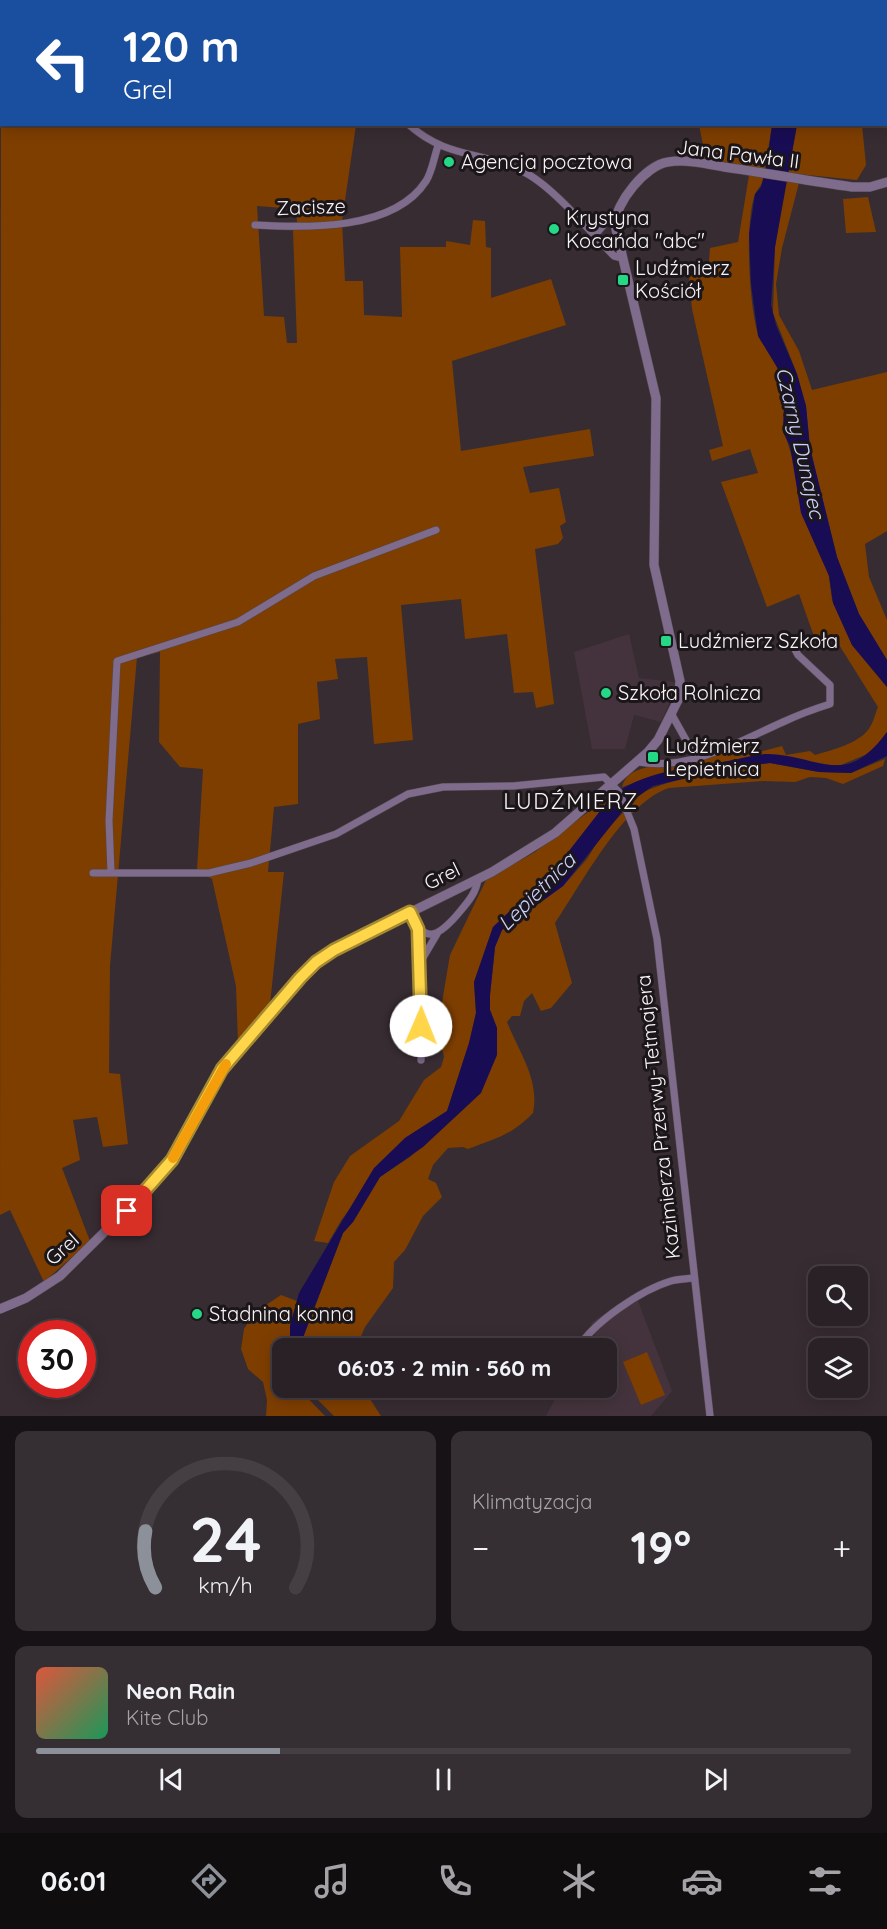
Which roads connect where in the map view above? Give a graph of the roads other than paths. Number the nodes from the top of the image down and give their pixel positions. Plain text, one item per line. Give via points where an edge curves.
1 (411, 126) edge
2 (438, 146) junction
3 (887, 182) edge
4 (615, 217) junction
5 (255, 225) dead end
6 (594, 236) junction
7 (622, 258) junction
8 (436, 530) dead end
9 (790, 640) dead end
10 (672, 715) junction
11 (696, 758) junction
12 (639, 762) junction
13 (615, 787) junction
14 (111, 872) junction
15 (93, 873) dead end
16 (478, 879) junction
17 (410, 912) junction
18 (418, 929) junction
19 (437, 934) junction
20 (421, 961) junction
21 (421, 1060) dead end
22 (694, 1278) junction
23 (0, 1309) edge
24 (587, 1338) edge
25 (710, 1416) edge

1 - 2 street
2 - 5 street, Zacisze via 428,179 417,192 364,221 341,225
2 - 6 street via 524,172
3 - 4 street, Jana Pawła II via 859,187 675,161 663,163 648,174 625,196
4 - 6 street
4 - 7 street
6 - 7 street via 614,256
7 - 10 street via 658,409 654,565 680,681
8 - 14 street via 314,576 238,622 117,661 109,821
9 - 11 street via 798,655 830,685 830,704
10 - 11 street
10 - 12 street
11 - 12 street
12 - 13 street
13 - 14 street via 604,777 513,786 442,787 408,794 336,834 251,863 209,873
13 - 16 street, Grel via 555,833
13 - 22 street, Kazimierza Przerwy-Tetmajera via 630,817 657,939
14 - 15 street
16 - 17 street, Grel
16 - 19 street via 476,892
17 - 18 street
17 - 23 street, Grel via 316,962 222,1069 172,1160 152,1185 60,1276
18 - 19 street
18 - 20 street
19 - 20 street
20 - 21 street
22 - 24 street via 670,1281 631,1302 604,1318
22 - 25 street, Kazimierza Przerwy-Tetmajera

